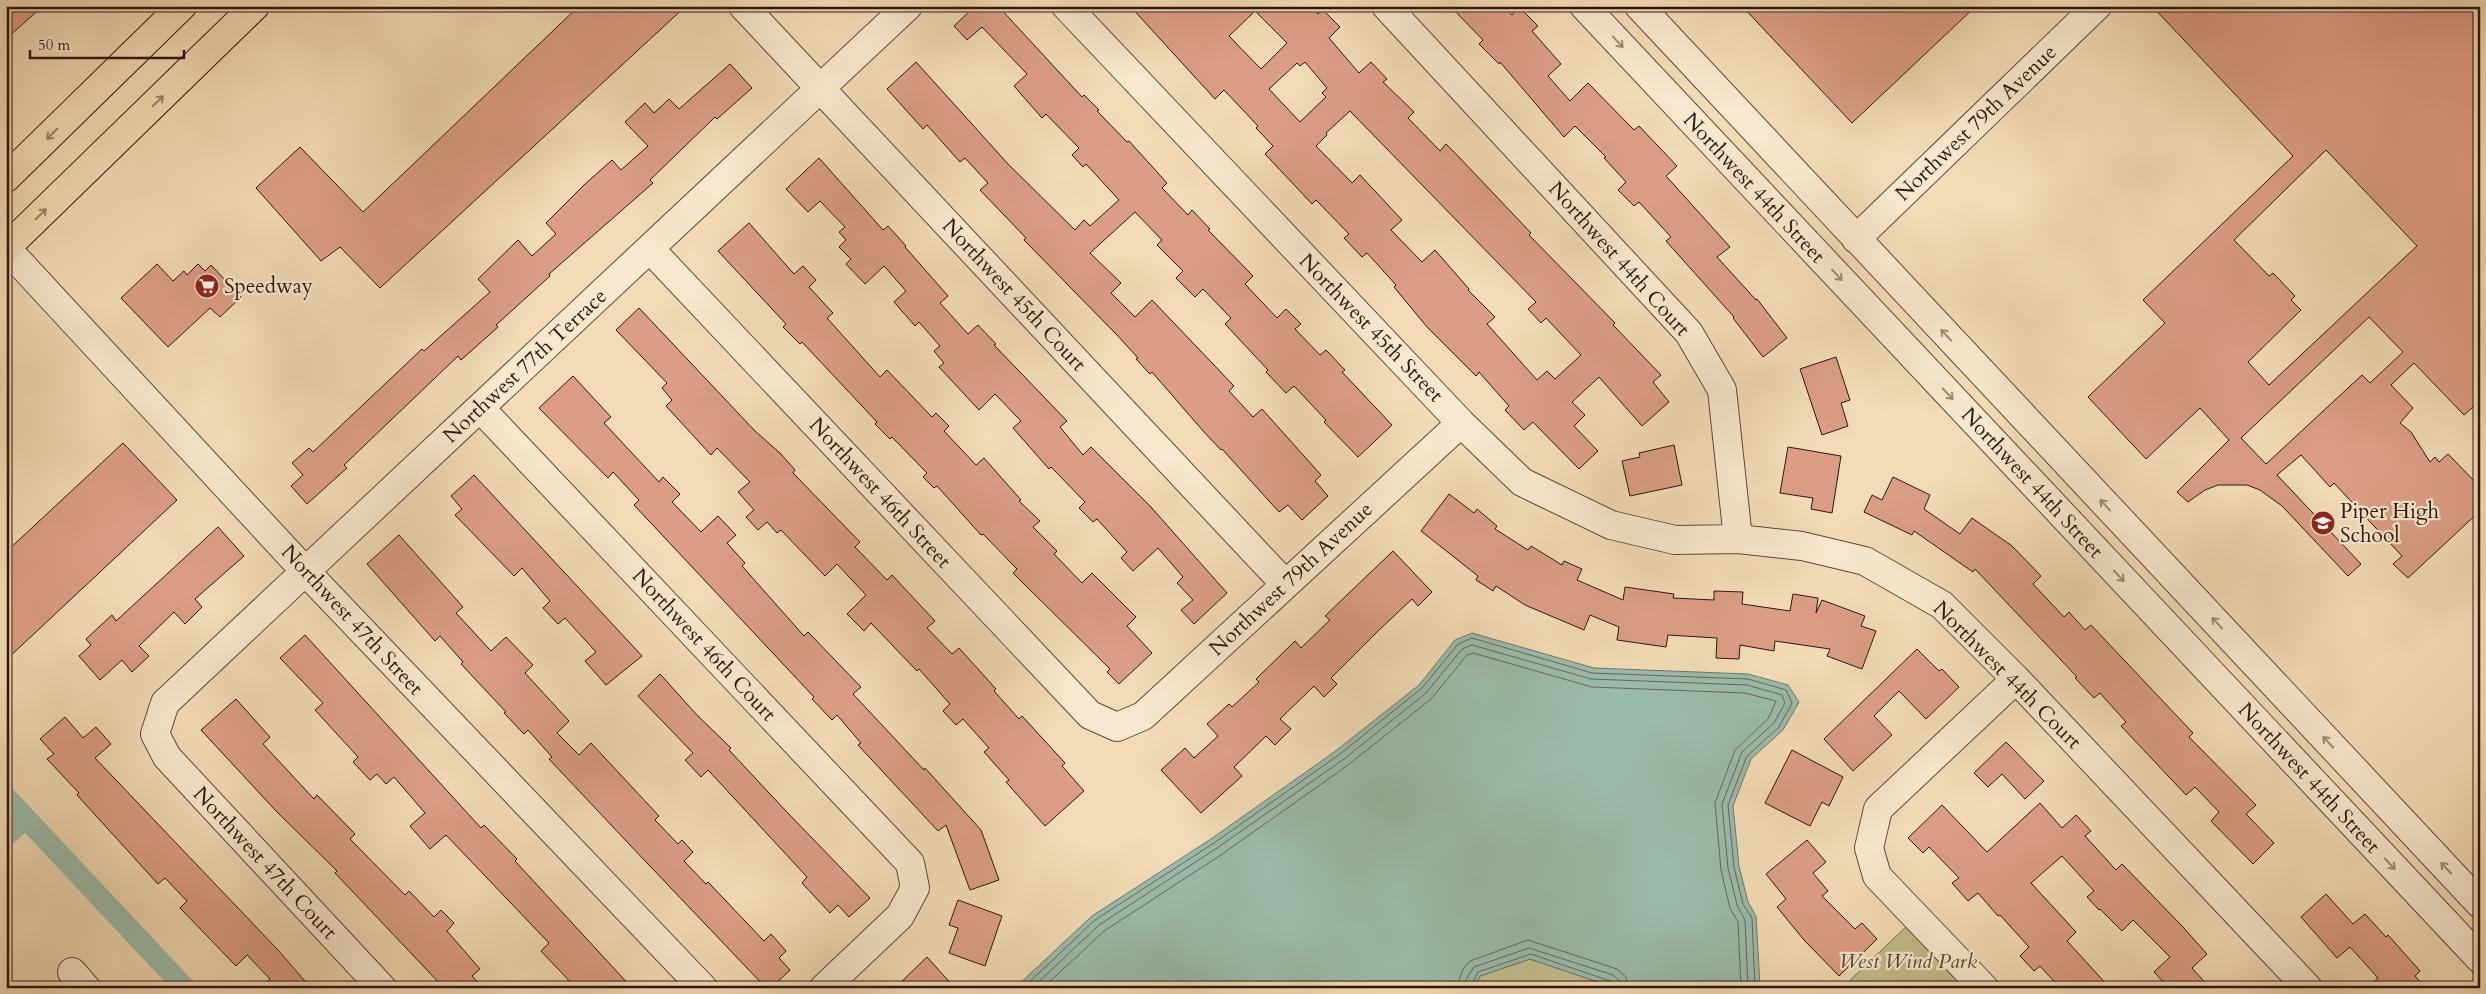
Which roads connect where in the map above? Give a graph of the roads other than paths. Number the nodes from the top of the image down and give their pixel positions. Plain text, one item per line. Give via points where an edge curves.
1 (182, 6) edge
2 (255, 6) edge
3 (743, 6) edge
4 (908, 6) edge
5 (1066, 6) edge
6 (1386, 6) edge
7 (1584, 6) edge
8 (1639, 6) edge
9 (2097, 6) edge
10 (820, 88) junction
11 (6, 178) edge
12 (1856, 239) junction
13 (6, 248) edge
14 (650, 249) junction
15 (481, 408) junction
16 (1461, 423) junction
17 (1738, 539) junction
18 (306, 572) junction
19 (1285, 584) junction
20 (2016, 679) junction
21 (1116, 727) joint
22 (155, 734) joint
23 (2480, 904) edge
24 (2480, 959) edge
25 (382, 988) edge
26 (703, 988) edge
27 (824, 988) edge
28 (1984, 988) edge
29 (2308, 988) edge

1 -> 11 main road
13 -> 2 main road
3 - 10 street, Northwest 45th Court
4 - 10 street, Northwest 77th Terrace
5 - 16 street, Northwest 45th Street
6 - 17 street, Northwest 44th Court via 1689,333 1722,390
7 -> 24 street, Northwest 44th Street
8 - 12 street, Northwest 44th Street
9 - 12 street, Northwest 79th Avenue
10 - 14 street, Northwest 77th Terrace
10 - 19 street, Northwest 45th Court
23 -> 12 street, Northwest 44th Street
13 - 18 street, Northwest 47th Street
14 - 15 street, Northwest 77th Terrace
14 - 21 street, Northwest 46th Street via 1090,715
15 - 18 street, Northwest 77th Terrace
15 - 27 street, Northwest 46th Court via 910,864 915,888 900,916
16 - 17 street, Northwest 45th Street via 1522,482 1611,525 1675,540
16 - 19 street, Northwest 79th Avenue
17 - 20 street, Northwest 44th Court via 1802,546 1865,561 1942,605
18 - 22 street, Northwest 77th Terrace via 165,703
18 - 26 street, Northwest 47th Street
19 - 21 street, Northwest 79th Avenue via 1143,716
20 - 28 street via 1878,809 1869,848 1877,876
20 - 29 street, Northwest 44th Court
22 - 25 street, Northwest 47th Court via 167,757

